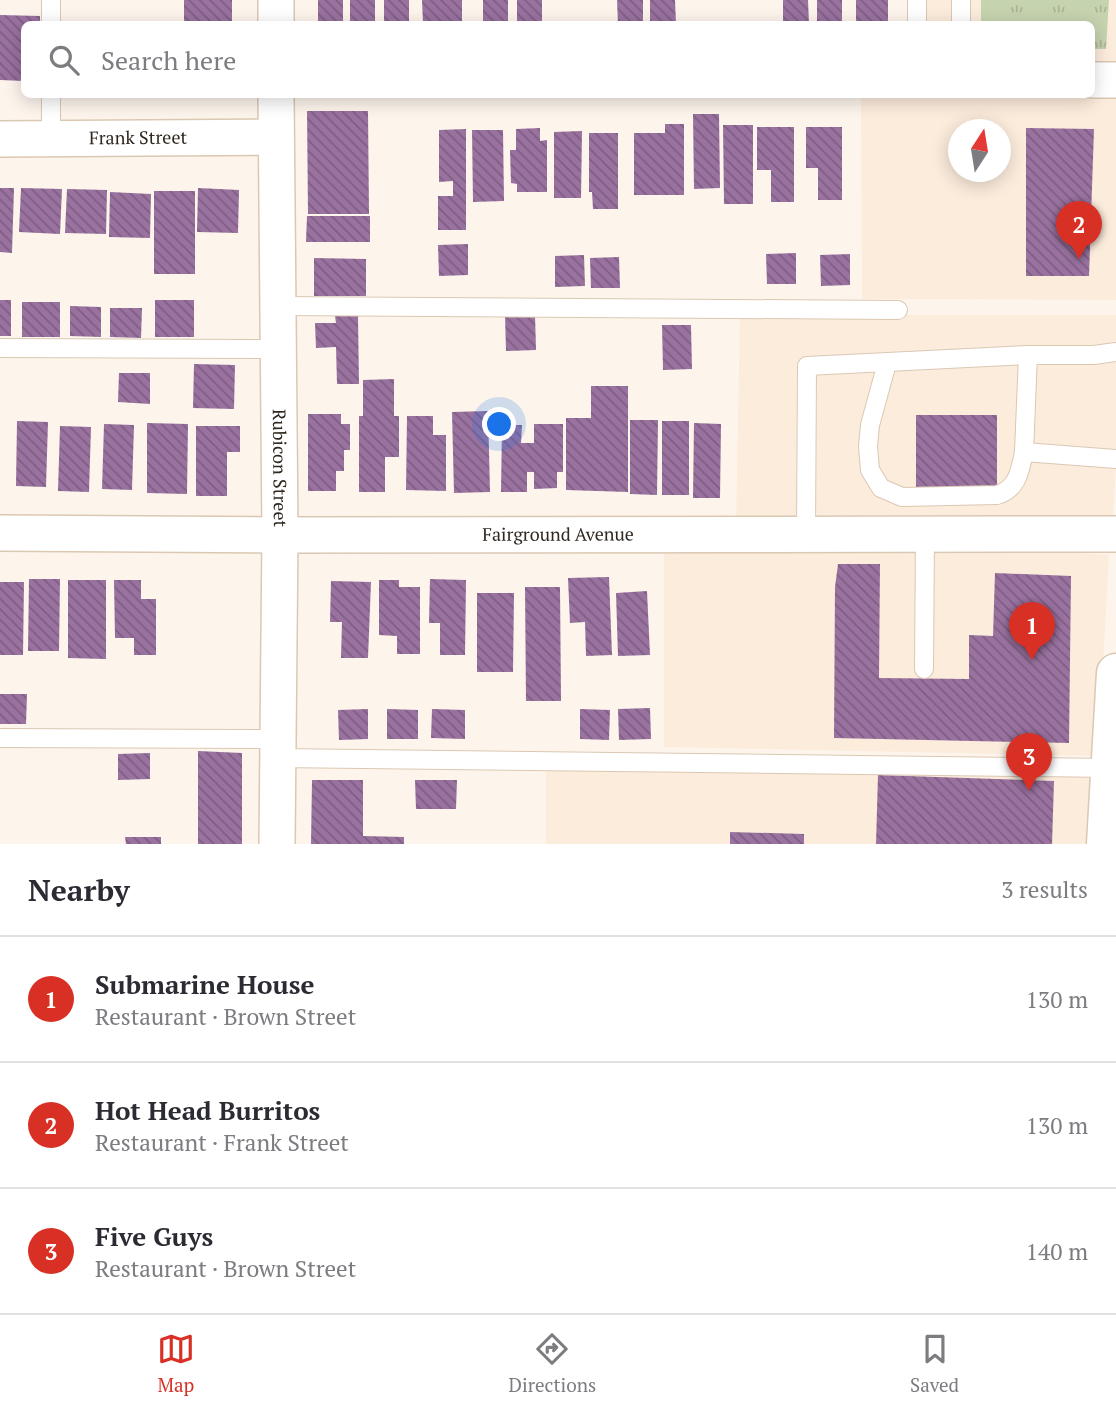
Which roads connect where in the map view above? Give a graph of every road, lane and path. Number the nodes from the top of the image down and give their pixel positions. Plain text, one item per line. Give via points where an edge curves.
1 (51, 0) edge
2 (276, 0) edge
3 (917, 0) edge
4 (961, 0) edge
5 (51, 21) edge
6 (276, 21) edge
7 (917, 21) edge
8 (961, 21) edge
9 (1095, 80) edge
10 (1116, 80) edge
11 (51, 98) edge
12 (275, 98) edge
13 (275, 137) junction
14 (0, 139) edge
15 (51, 139) junction
16 (278, 306) junction
17 (898, 310) dead end
18 (0, 348) edge
19 (278, 349) junction
20 (1116, 352) edge
21 (1028, 355) junction
22 (887, 363) junction
23 (1024, 452) junction
24 (1116, 459) edge
25 (0, 533) edge
26 (925, 534) junction
27 (1116, 534) edge
28 (280, 535) junction
29 (806, 535) junction
30 (924, 669) dead end
31 (1116, 673) edge
32 (0, 738) edge
33 (277, 748) junction
34 (1111, 768) junction
35 (1110, 834) edge
36 (277, 844) edge

1 - 5 lane
2 - 6 street
3 - 7 lane
4 - 8 lane
9 - 10 street
11 - 15 lane
12 - 13 street, Rubicon Street
13 - 15 street, Frank Street
13 - 16 street, Rubicon Street
14 - 15 street, Frank Street
16 - 17 lane
16 - 19 street, Rubicon Street
18 - 19 lane
19 - 28 street, Rubicon Street
20 - 21 lane
21 - 22 lane
21 - 23 lane
22 - 23 lane via 868,446 870,470 881,488 902,497 997,495 1013,485
22 - 29 lane via 807,366
23 - 24 lane
25 - 28 street, Fairground Avenue
26 - 27 street, Fairground Avenue
26 - 29 street, Fairground Avenue
26 - 30 lane
28 - 29 street, Fairground Avenue
28 - 33 street, Rubicon Street
31 - 34 street
32 - 33 lane
33 - 34 lane
33 - 36 street, Rubicon Street
34 - 35 street

